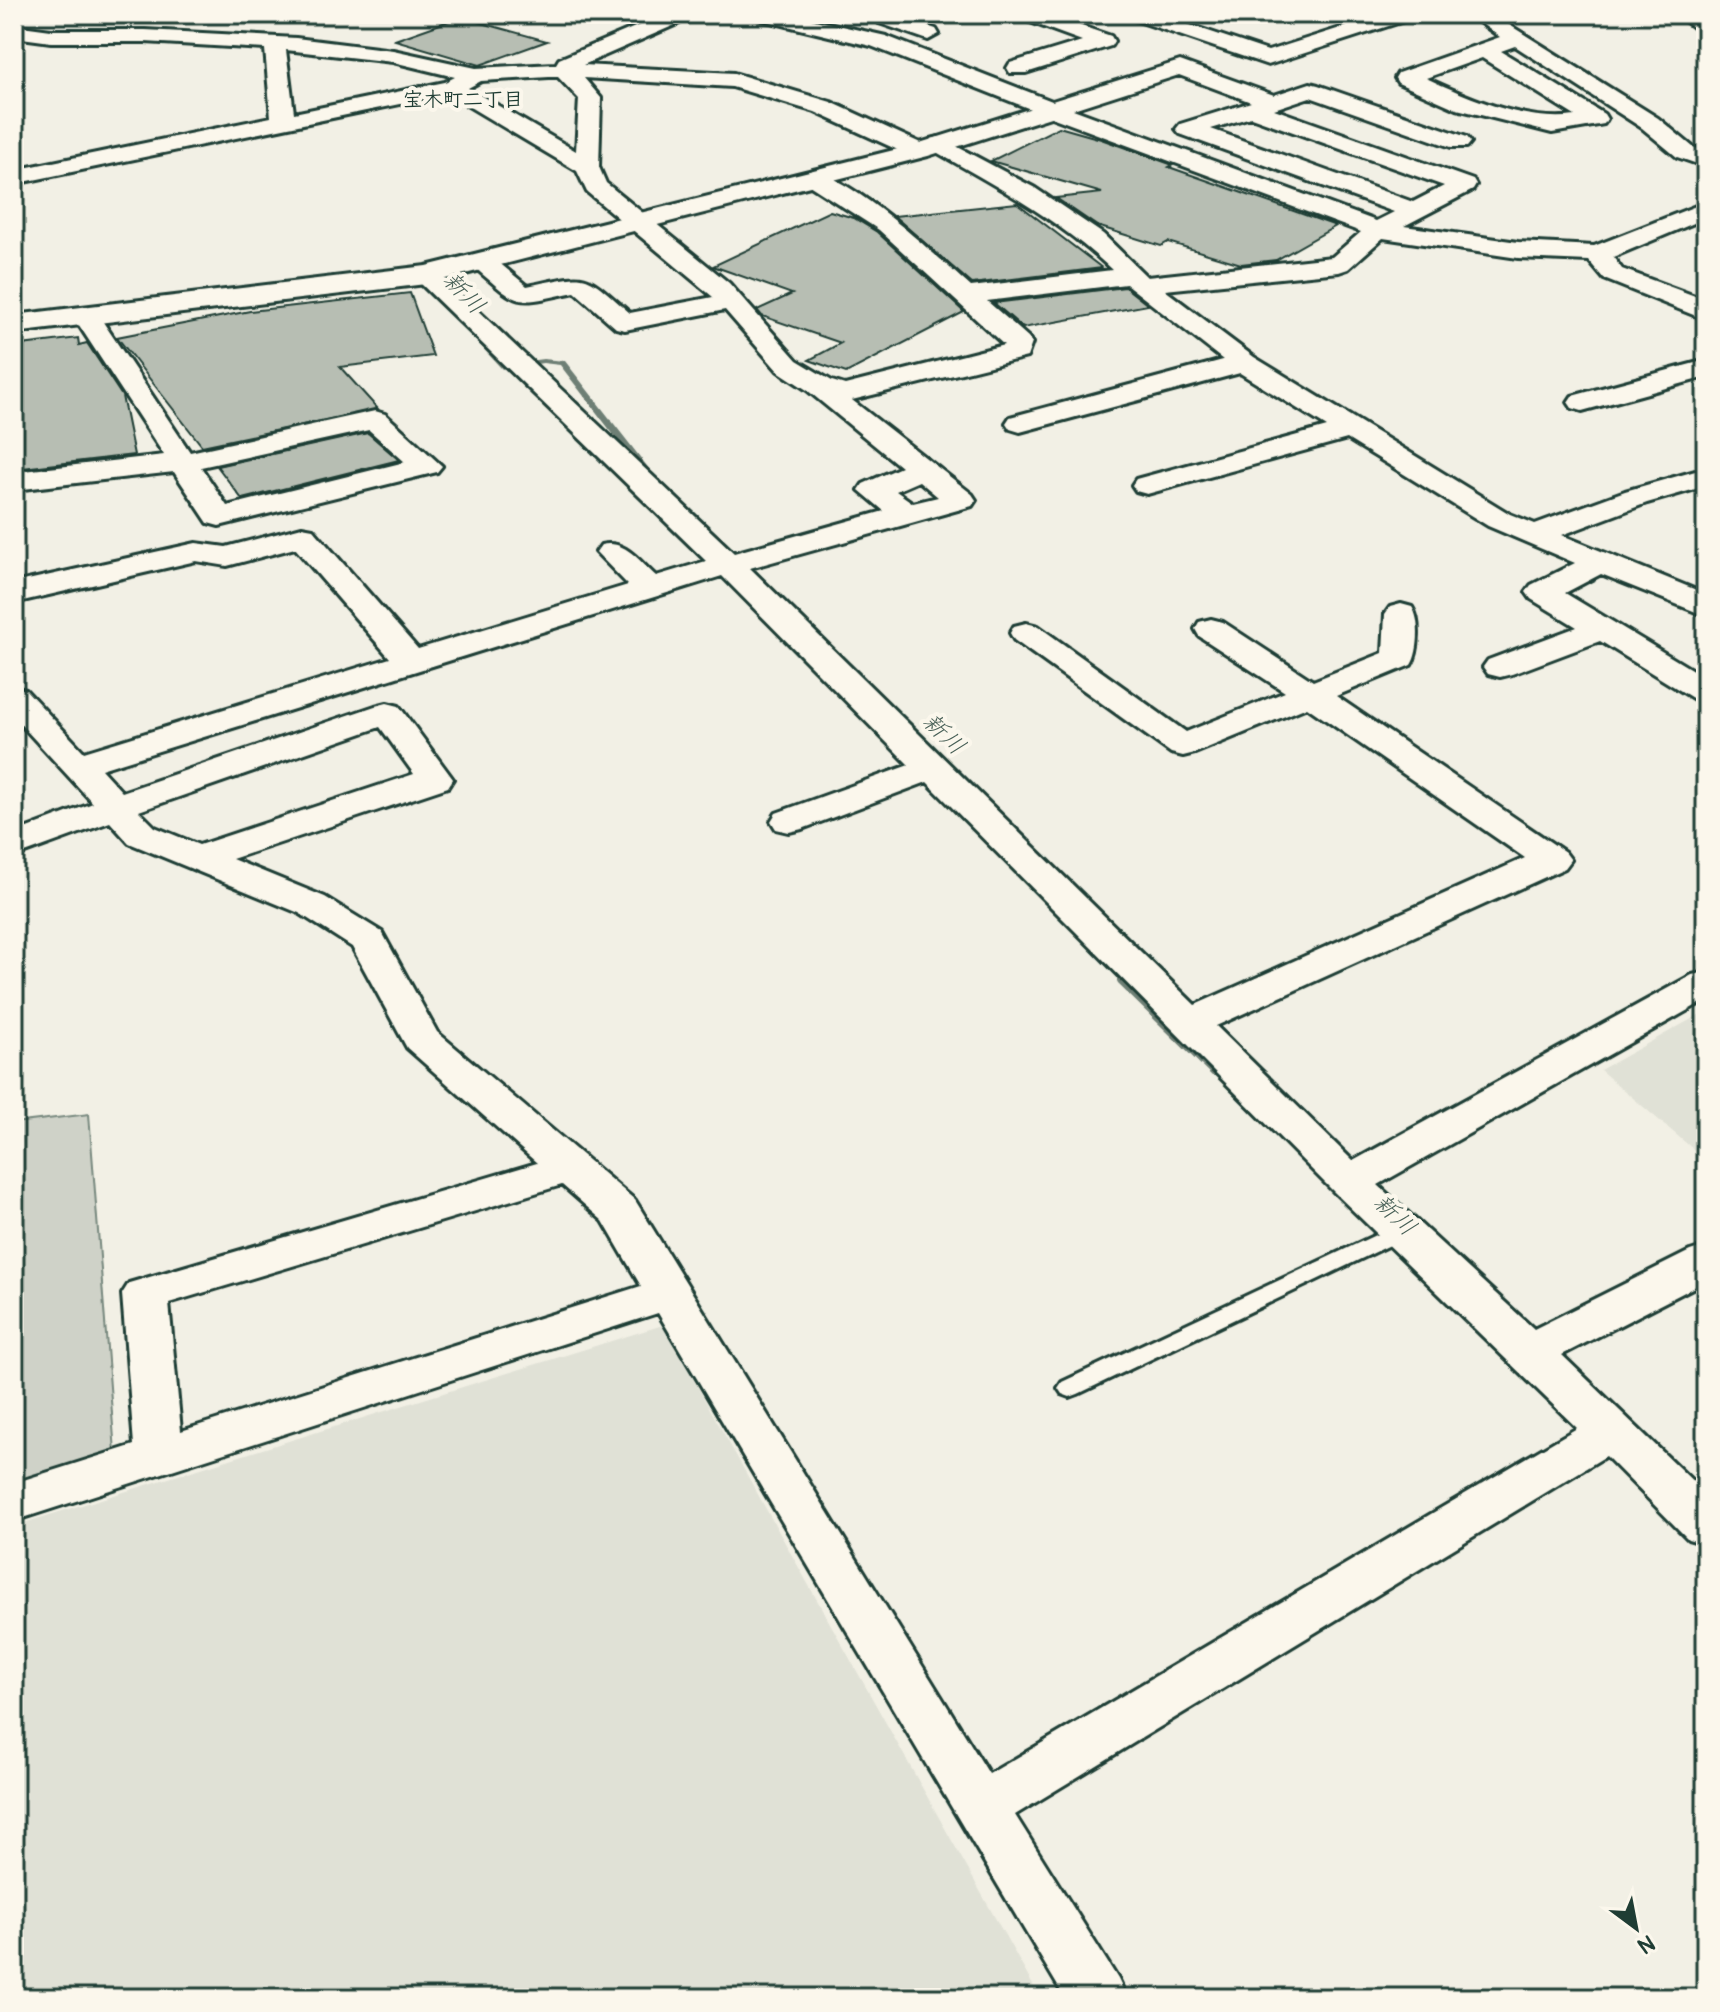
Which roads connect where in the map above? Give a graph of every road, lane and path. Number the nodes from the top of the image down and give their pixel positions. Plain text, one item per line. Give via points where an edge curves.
1 (761, 14) edge
2 (1026, 14) edge
3 (1136, 14) edge
4 (1387, 14) edge
5 (1478, 14) edge
6 (1686, 14) edge
7 (677, 15) edge
8 (893, 16) edge
9 (1213, 18) dead end
10 (1178, 28) junction
11 (1706, 28) edge
12 (14, 31) edge
13 (838, 32) junction
14 (1518, 38) junction
15 (944, 40) dead end
16 (275, 43) junction
17 (1484, 50) junction
18 (1256, 54) junction
19 (556, 70) junction
20 (1198, 74) junction
21 (476, 75) junction
22 (451, 87) junction
23 (1437, 91) junction
24 (1093, 95) junction
25 (1263, 106) junction
26 (1051, 109) junction
27 (1378, 113) junction
28 (283, 121) junction
29 (929, 148) junction
30 (1706, 160) edge
31 (1400, 162) junction
32 (587, 167) junction
33 (14, 177) edge
34 (814, 178) junction
35 (1706, 209) edge
36 (1414, 211) junction
37 (639, 222) junction
38 (1378, 230) junction
39 (1597, 254) junction
40 (482, 261) junction
41 (426, 275) junction
42 (1136, 280) junction
43 (967, 295) junction
44 (730, 301) junction
45 (1706, 312) edge
46 (86, 316) junction
47 (14, 324) edge
48 (1244, 363) junction
49 (1706, 368) edge
50 (1087, 376) dead end
51 (819, 388) junction
52 (1120, 395) junction
53 (1582, 402) dead end
54 (1161, 419) dead end
55 (1351, 429) junction
56 (1050, 443) dead end
57 (183, 462) junction
58 (922, 469) junction
59 (1706, 477) edge
60 (14, 481) edge
61 (1147, 485) dead end
62 (908, 514) junction
63 (1534, 535) junction
64 (612, 552) dead end
65 (1600, 562) junction
66 (728, 564) junction
67 (650, 588) junction
68 (14, 593) edge
69 (1706, 606) edge
70 (1401, 614) dead end
71 (1211, 629) dead end
72 (1602, 629) junction
73 (1026, 633) dead end
74 (411, 662) junction
75 (1500, 667) dead end
76 (1706, 692) edge
77 (1312, 695) junction
78 (14, 697) edge
79 (75, 766) junction
80 (933, 768) junction
81 (115, 807) junction
82 (789, 821) dead end
83 (14, 846) edge
84 (198, 858) junction
85 (1706, 984) edge
86 (1189, 1023) junction
87 (569, 1168) junction
88 (1349, 1182) junction
89 (1401, 1231) junction
90 (1706, 1262) edge
91 (670, 1293) junction
92 (1529, 1351) junction
93 (1070, 1388) dead end
94 (1610, 1431) junction
95 (159, 1456) junction
96 (14, 1502) edge
97 (1706, 1525) edge
98 (980, 1808) junction
99 (1097, 1998) edge

1 - 13 street
2 - 24 street via 1103,41 1011,65
3 - 10 street
4 - 18 street via 1397,17 1268,58
5 - 14 street
6 - 11 street
7 - 19 street
8 - 13 street
8 - 15 street
9 - 10 street
10 - 18 street
12 - 16 street
13 - 26 street via 878,41
14 - 17 street
14 - 30 street via 1650,123 1685,152
16 - 21 street via 393,56
16 - 28 street
17 - 23 street via 1406,78
17 - 23 street via 1596,119 1552,126 1465,104
18 - 20 street
19 - 21 street
19 - 29 street via 734,80
19 - 32 street via 590,98
20 - 24 street via 1180,68
20 - 25 street
21 - 22 street
22 - 28 street
22 - 32 street
23 - 27 street
24 - 26 street
25 - 27 street via 1310,90
25 - 31 street
25 - 36 street via 1188,129
26 - 29 street
26 - 38 street
27 - 31 street via 1459,142
28 - 33 street
29 - 34 street
29 - 42 street via 1026,193 1094,239
31 - 36 street via 1464,185
32 - 37 street via 596,187
34 - 37 street
34 - 43 street via 888,225
35 - 39 street
36 - 38 street
37 - 40 street
37 - 44 street
38 - 39 street via 1518,250
38 - 42 street via 1339,264
39 - 45 street via 1613,274
40 - 41 street
40 - 44 street via 522,295 580,283 625,322
41 - 46 street
41 - 66 street
42 - 43 street
42 - 48 street
43 - 51 street via 1018,343 1017,351 844,394
44 - 51 street via 783,363
46 - 47 street
46 - 57 street
48 - 52 street
48 - 55 street
49 - 53 street
50 - 52 street
51 - 58 street
52 - 54 street
52 - 56 street via 1010,416
55 - 61 street
55 - 63 street via 1499,520
57 - 57 street via 219,517 427,466 375,420
57 - 60 street
58 - 62 street via 874,490
58 - 62 street via 961,500
59 - 63 street
62 - 66 street
63 - 65 street
64 - 67 street
65 - 69 street
65 - 72 street via 1542,592
66 - 67 street
66 - 80 street
67 - 74 street
68 - 74 street via 196,552 227,557 302,536
70 - 77 street via 1399,658
71 - 77 street
72 - 75 street
72 - 76 street
73 - 77 street via 1183,746
74 - 79 street
77 - 86 street via 1552,860
78 - 79 street
79 - 81 street
80 - 82 street
80 - 86 street
81 - 83 street
81 - 84 street via 142,835
81 - 84 street via 387,713 435,779
84 - 87 street via 312,905 368,940 421,1039
85 - 88 street
86 - 88 street
87 - 91 street via 619,1211
87 - 95 street via 145,1294
88 - 89 street
89 - 92 street
89 - 93 lane
90 - 92 street
91 - 95 street
91 - 98 street
92 - 94 street
94 - 97 street
94 - 98 street
95 - 96 street
98 - 99 street

